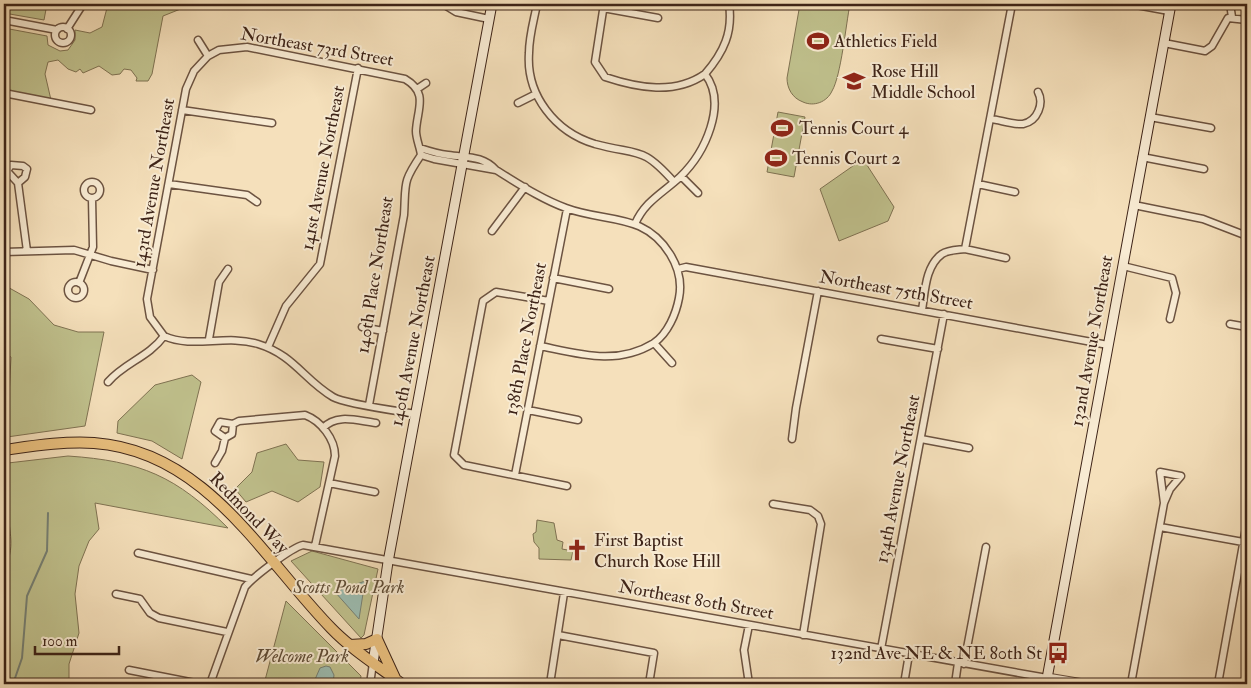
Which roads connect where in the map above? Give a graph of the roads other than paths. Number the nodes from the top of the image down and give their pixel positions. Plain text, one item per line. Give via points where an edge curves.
1 (83, 4) edge
2 (443, 4) edge
3 (492, 4) edge
4 (537, 4) edge
5 (729, 4) edge
6 (1012, 4) edge
7 (1131, 4) edge
8 (1230, 4) edge
9 (604, 6) edge
10 (1170, 8) edge
11 (1232, 17) junction
12 (658, 18) dead end
13 (489, 19) junction
14 (4, 20) edge
15 (1247, 20) edge
16 (67, 29) junction
17 (56, 30) junction
18 (198, 40) dead end
19 (1164, 43) junction
20 (208, 56) junction
21 (358, 68) junction
22 (705, 74) junction
23 (426, 83) dead end
24 (417, 89) junction
25 (1038, 92) dead end
26 (4, 93) edge
27 (536, 94) junction
28 (518, 103) dead end
29 (90, 110) dead end
30 (182, 110) junction
31 (1150, 117) junction
32 (991, 119) junction
33 (272, 123) dead end
34 (1211, 128) dead end
35 (421, 151) junction
36 (1142, 157) junction
37 (463, 160) junction
38 (1204, 169) dead end
39 (681, 176) junction
40 (674, 182) junction
41 (18, 183) dead end
42 (169, 184) junction
43 (978, 184) junction
44 (525, 187) junction
45 (1015, 192) dead end
46 (698, 194) dead end
47 (92, 198) dead end
48 (257, 202) dead end
49 (1134, 205) junction
50 (567, 209) junction
51 (635, 224) junction
52 (492, 231) dead end
53 (1247, 236) edge
54 (965, 250) junction
55 (27, 251) junction
56 (4, 252) edge
57 (91, 255) junction
58 (1006, 258) dead end
59 (1123, 266) junction
60 (678, 268) junction
61 (228, 269) dead end
62 (153, 270) junction
63 (553, 278) junction
64 (79, 284) dead end
65 (609, 289) dead end
66 (818, 291) junction
67 (549, 301) junction
68 (922, 310) junction
69 (944, 314) junction
70 (1170, 319) dead end
71 (1230, 324) dead end
72 (362, 327) dead end
73 (1247, 327) edge
74 (383, 331) junction
75 (164, 336) junction
76 (210, 339) junction
77 (881, 339) dead end
78 (654, 343) junction
79 (1108, 345) junction
80 (540, 346) junction
81 (268, 348) junction
82 (938, 349) junction
83 (672, 363) dead end
84 (108, 382) dead end
85 (369, 405) junction
86 (528, 410) junction
87 (416, 414) junction
88 (578, 420) dead end
89 (376, 423) dead end
90 (234, 424) junction
91 (323, 428) junction
92 (225, 438) junction
93 (792, 439) dead end
94 (921, 439) junction
95 (968, 448) dead end
96 (4, 450) edge
97 (215, 463) dead end
98 (515, 476) junction
99 (329, 483) junction
100 (567, 486) dead end
101 (375, 492) dead end
102 (1164, 503) junction
103 (773, 504) dead end
104 (1247, 522) edge
105 (1160, 527) junction
106 (1244, 542) junction
107 (315, 546) junction
108 (986, 547) dead end
109 (138, 553) dead end
110 (275, 562) junction
111 (388, 562) junction
112 (1239, 567) junction
113 (1247, 569) edge
114 (252, 579) junction
115 (564, 593) junction
116 (116, 594) dead end
117 (749, 625) junction
118 (228, 632) junction
119 (558, 635) junction
120 (803, 635) junction
121 (377, 639) junction
122 (350, 645) junction
123 (881, 649) junction
124 (909, 654) junction
125 (373, 663) junction
126 (961, 663) junction
127 (129, 670) dead end
128 (399, 681) edge
129 (1046, 681) edge
130 (200, 684) edge
131 (210, 684) edge
132 (370, 684) edge
133 (378, 684) edge
134 (550, 684) edge
135 (649, 684) edge
136 (749, 684) edge
137 (904, 684) edge
138 (955, 684) edge
139 (1083, 684) edge
140 (1131, 684) edge
141 (1218, 684) edge

1 - 16 street
2 - 13 street via 456,12
3 - 13 main road, 140th Avenue Northeast
4 - 27 street via 528,53
5 - 22 street via 730,27 725,46
6 - 32 street
7 - 10 street
8 - 11 street
9 - 12 street
9 - 22 street via 595,62 606,78 653,88 671,88
10 - 19 main road, 132nd Avenue Northeast
11 - 15 street
11 - 19 street via 1224,21 1212,46 1205,51
13 - 37 main road, 140th Avenue Northeast
14 - 17 street
16 - 17 street
16 - 17 street via 71,35 64,43 56,39
18 - 20 street
19 - 31 main road, 132nd Avenue Northeast
20 - 21 street, Northeast 73rd Street via 219,50 247,47
20 - 30 street, 143rd Avenue Northeast via 190,79
21 - 24 street, Northeast 73rd Street via 397,76
21 - 81 street, 141st Avenue Northeast via 320,264 286,306
22 - 39 street via 715,97 712,122 706,139
23 - 24 street
24 - 35 street via 421,106 416,131
25 - 32 street via 1042,98 1040,108 1031,120 1024,124
26 - 29 street
27 - 28 street
27 - 40 street via 548,113 570,133 597,144 645,154
30 - 33 street
30 - 42 street, 143rd Avenue Northeast
31 - 34 street
31 - 36 main road, 132nd Avenue Northeast
32 - 43 street
35 - 37 street
35 - 74 street, 140th Place Northeast via 404,185 404,215
36 - 38 street
36 - 49 main road, 132nd Avenue Northeast
37 - 44 street via 482,159
37 - 87 main road, 140th Avenue Northeast
39 - 40 street
39 - 46 street
40 - 51 street via 643,209
41 - 55 street
42 - 48 street via 247,195
42 - 62 street, 143rd Avenue Northeast
43 - 45 street
43 - 54 street
44 - 50 street
44 - 52 street
47 - 57 street via 95,237
49 - 53 street via 1203,219
49 - 59 main road, 132nd Avenue Northeast
50 - 51 street
50 - 63 street, 138th Place Northeast
51 - 60 street via 663,242
54 - 58 street
54 - 68 street via 942,254 932,266
55 - 56 street
55 - 57 street via 74,250
57 - 62 street
57 - 64 street
59 - 70 street via 1169,276 1176,293
59 - 79 main road, 132nd Avenue Northeast
60 - 66 street, Northeast 75th Street
60 - 78 street via 680,294 677,306 665,331
61 - 76 street via 219,282
62 - 75 street, 143rd Avenue Northeast via 147,309 155,327
63 - 65 street
63 - 67 street, 138th Place Northeast
66 - 68 street, Northeast 75th Street
66 - 93 street
67 - 80 street, 138th Place Northeast
67 - 98 street via 496,292 486,296 480,305 453,448 456,460 464,465
68 - 69 street, Northeast 75th Street
69 - 79 street, Northeast 75th Street
69 - 82 street, 134th Avenue Northeast
71 - 73 street
72 - 74 street
74 - 85 street, 140th Place Northeast
75 - 76 street via 185,342
75 - 84 street via 153,350 118,371
76 - 81 street via 244,340
77 - 82 street
78 - 80 street via 622,357 609,358
78 - 83 street
79 - 129 main road, 132nd Avenue Northeast
80 - 86 street, 138th Place Northeast
81 - 85 street via 293,362 334,398
82 - 94 street, 134th Avenue Northeast
85 - 87 street
86 - 88 street
86 - 98 street, 138th Place Northeast
87 - 111 main road, 140th Avenue Northeast
89 - 91 street via 338,419 329,421
90 - 91 street via 304,415
90 - 92 street via 232,434
90 - 92 street via 218,424 215,431
91 - 99 street via 335,447
92 - 97 street
94 - 95 street
94 - 123 street, 134th Avenue Northeast
96 - 110 main road, Redmond Way via 94,443 158,460 202,487 227,509
98 - 100 street
99 - 101 street
99 - 107 street
102 - 102 street via 1170,489 1181,476 1160,472
102 - 105 street
103 - 120 street via 810,510 818,516 821,524
104 - 106 street
105 - 106 street
105 - 140 street
106 - 112 street
107 - 110 street, Northeast 80th Street via 303,545 290,550
107 - 111 street, Northeast 80th Street
108 - 126 street
109 - 114 street
110 - 114 street
110 - 122 main road, Redmond Way
111 - 115 street, Northeast 80th Street
111 - 121 main road, 140th Avenue Northeast
112 - 113 street
112 - 141 street
114 - 118 street via 240,597
115 - 117 street, Northeast 80th Street
115 - 119 street
116 - 118 street via 140,599 150,613 159,618
117 - 120 street, Northeast 80th Street
117 - 136 street via 744,650
118 - 131 street
119 - 134 street
119 - 135 street via 654,653
120 - 123 street, Northeast 80th Street
121 - 122 main road
121 - 125 main road, 140th Avenue Northeast
121 - 128 main road
122 - 125 main road, Redmond Way
123 - 124 street, Northeast 80th Street
124 - 126 street, Northeast 80th Street
124 - 137 street
125 - 128 main road, Redmond Way
125 - 132 street, 140th Avenue Northeast
126 - 129 street, Northeast 80th Street
126 - 138 street
127 - 130 street
128 - 133 street
129 - 139 main road, Northeast 80th Street

